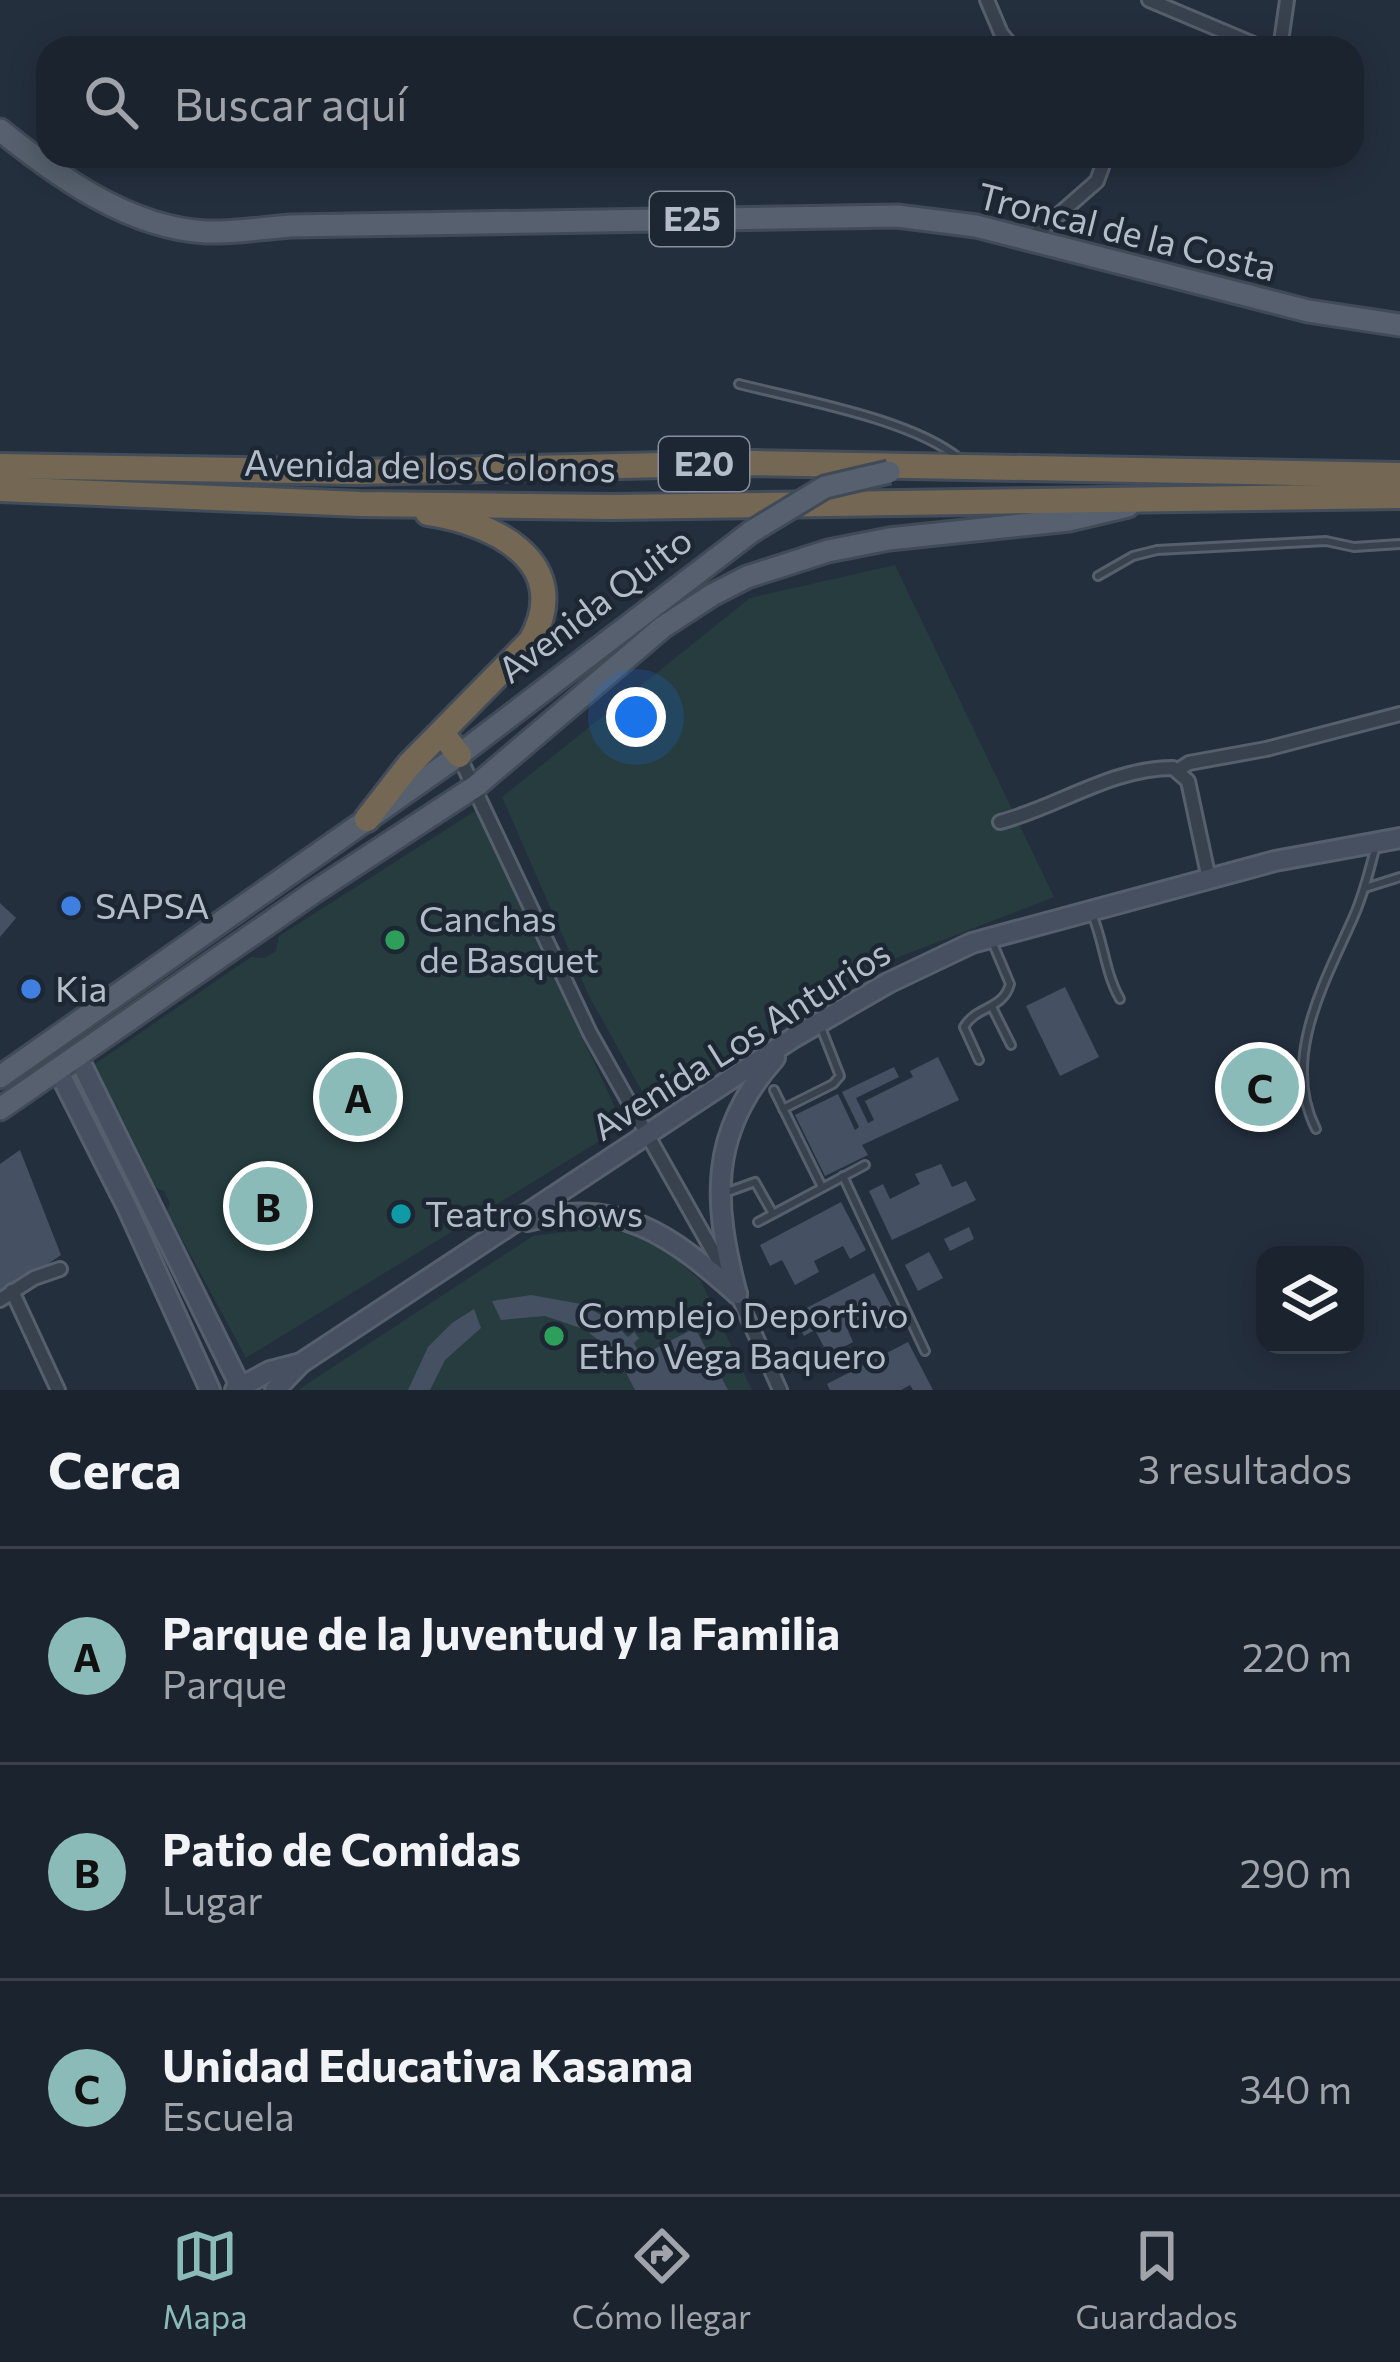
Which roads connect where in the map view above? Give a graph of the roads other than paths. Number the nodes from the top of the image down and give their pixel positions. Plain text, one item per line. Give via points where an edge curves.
1 (987, 0) edge
2 (1148, 0) edge
3 (1287, 0) edge
4 (1003, 36) edge
5 (1234, 36) edge
6 (1283, 36) edge
7 (0, 130) edge
8 (36, 158) edge
9 (48, 168) edge
10 (1102, 168) edge
11 (1030, 240) junction
12 (1400, 325) edge
13 (739, 383) dead end
14 (0, 466) edge
15 (964, 469) junction
16 (1400, 475) edge
17 (0, 489) edge
18 (1400, 496) edge
19 (1148, 501) junction
20 (360, 504) junction
21 (1400, 544) edge
22 (1098, 576) dead end
23 (1400, 714) edge
24 (442, 733) junction
25 (459, 755) junction
26 (1178, 770) junction
27 (476, 786) junction
28 (368, 819) junction
29 (1000, 822) dead end
30 (1400, 838) edge
31 (1377, 841) junction
32 (1400, 877) edge
33 (1209, 879) junction
34 (1365, 888) junction
35 (1090, 911) junction
36 (991, 938) junction
37 (1120, 999) dead end
38 (992, 1007) junction
39 (818, 1022) junction
40 (793, 1038) junction
41 (1011, 1045) dead end
42 (979, 1060) dead end
43 (68, 1063) junction
44 (2, 1071) edge
45 (774, 1090) dead end
46 (0, 1108) edge
47 (783, 1109) junction
48 (1316, 1129) dead end
49 (646, 1136) junction
50 (865, 1165) dead end
51 (843, 1176) junction
52 (822, 1186) junction
53 (719, 1196) junction
54 (151, 1199) junction
55 (127, 1207) junction
56 (772, 1212) junction
57 (758, 1222) dead end
58 (508, 1226) junction
59 (60, 1269) dead end
60 (190, 1282) junction
61 (166, 1292) junction
62 (737, 1294) junction
63 (6, 1295) edge
64 (925, 1351) dead end
65 (301, 1363) junction
66 (239, 1389) edge
67 (58, 1390) edge
68 (210, 1390) edge
69 (275, 1390) edge
70 (780, 1390) edge

1 - 4 street
2 - 5 street
3 - 6 street
7 - 8 main road, Troncal de la Costa / E25
9 - 11 main road, Troncal de la Costa / E25 via 128,213 204,232 897,216
10 - 11 street
11 - 12 main road, Troncal de la Costa / E25 via 1308,311
13 - 15 lane via 932,440
14 - 15 highway, Avenida de los Colonos / E20
15 - 16 highway, Avenida Quito / E20
15 - 25 main road, Avenida Quito, bridge via 889,472 825,487 752,532
17 - 20 highway, Avenida de los Colonos / E20
18 - 19 highway, Avenida Quito / E20
19 - 20 highway, Avenida de los Colonos / E20
19 - 27 main road, Avenida Quito via 1070,520 848,547 747,577 663,627
20 - 24 highway via 485,527 536,568 544,592 531,641
21 - 22 lane via 1157,550
23 - 26 street
24 - 25 highway
24 - 28 highway
25 - 27 street
25 - 28 main road, Avenida Quito
26 - 29 street via 1120,777
26 - 33 street via 1190,786
27 - 43 main road, Avenida Quito
27 - 49 street
28 - 44 main road, Avenida Quito
30 - 31 street, Avenida Los Anturios
31 - 33 street, Avenida Los Anturios
31 - 34 lane
32 - 34 lane
33 - 35 street, Avenida Los Anturios
34 - 48 lane via 1314,1001 1304,1089
35 - 36 street, Avenida Los Anturios
35 - 37 lane
36 - 38 lane via 1010,984
36 - 39 street, Avenida Los Anturios
38 - 41 lane
38 - 42 lane via 964,1028
39 - 40 street, Avenida Los Anturios
39 - 47 lane via 840,1076
40 - 49 street, Avenida Los Anturios
40 - 53 street via 736,1111
43 - 46 main road, Avenida Quito
43 - 54 street
43 - 55 street
45 - 47 lane
47 - 52 lane
49 - 58 street, Avenida Los Anturios
49 - 62 street
50 - 51 lane
51 - 52 lane
51 - 64 lane
52 - 56 lane
53 - 56 lane via 755,1182
53 - 62 street
54 - 55 street
54 - 60 street
55 - 61 street
56 - 57 lane
58 - 62 street via 578,1212 636,1223 665,1235
58 - 65 street, Avenida Los Anturios
59 - 63 street
60 - 61 street
60 - 66 street
61 - 68 street
62 - 70 street
63 - 67 street
65 - 66 street, Avenida Los Anturios
65 - 69 street, Avenida Los Anturios

